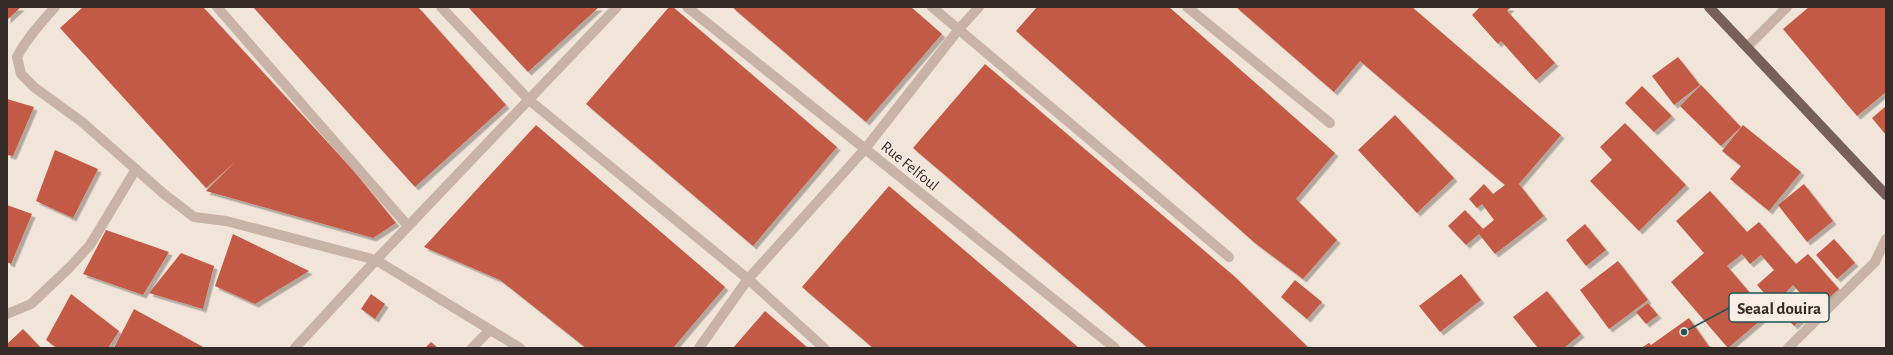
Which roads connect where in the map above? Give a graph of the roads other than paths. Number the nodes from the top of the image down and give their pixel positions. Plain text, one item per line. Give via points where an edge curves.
1 (55, 7) edge
2 (217, 7) edge
3 (440, 7) edge
4 (617, 7) edge
5 (687, 7) edge
6 (932, 7) edge
7 (979, 7) edge
8 (1187, 7) edge
9 (1709, 7) edge
10 (1787, 7) edge
11 (959, 29) junction
12 (1747, 47) junction
13 (529, 100) junction
14 (1330, 123) dead end
15 (865, 149) junction
16 (136, 169) junction
17 (1886, 195) edge
18 (408, 226) junction
19 (1886, 239) edge
20 (1229, 257) dead end
21 (376, 260) junction
22 (748, 279) junction
23 (7, 314) edge
24 (490, 330) junction
25 (1112, 347) edge
26 (295, 348) edge
27 (472, 348) edge
28 (520, 348) edge
29 (699, 348) edge
30 (824, 348) edge
31 (1788, 348) edge

1 - 16 street via 31,34 17,57 21,74
2 - 18 street
3 - 13 street
4 - 13 street
5 - 15 street, Rue Felfoul
6 - 11 street
7 - 11 street
8 - 14 street
9 - 12 main road
10 - 12 street
11 - 15 street
11 - 20 street
12 - 17 main road
13 - 18 street
13 - 22 street
15 - 22 street
15 - 25 street, Rue Felfoul
16 - 21 street via 194,217 226,221
16 - 23 street via 90,245 31,304
18 - 21 street
19 - 31 street via 1875,262
21 - 24 street
21 - 26 street
22 - 29 street
22 - 30 street
24 - 27 street
24 - 28 street

